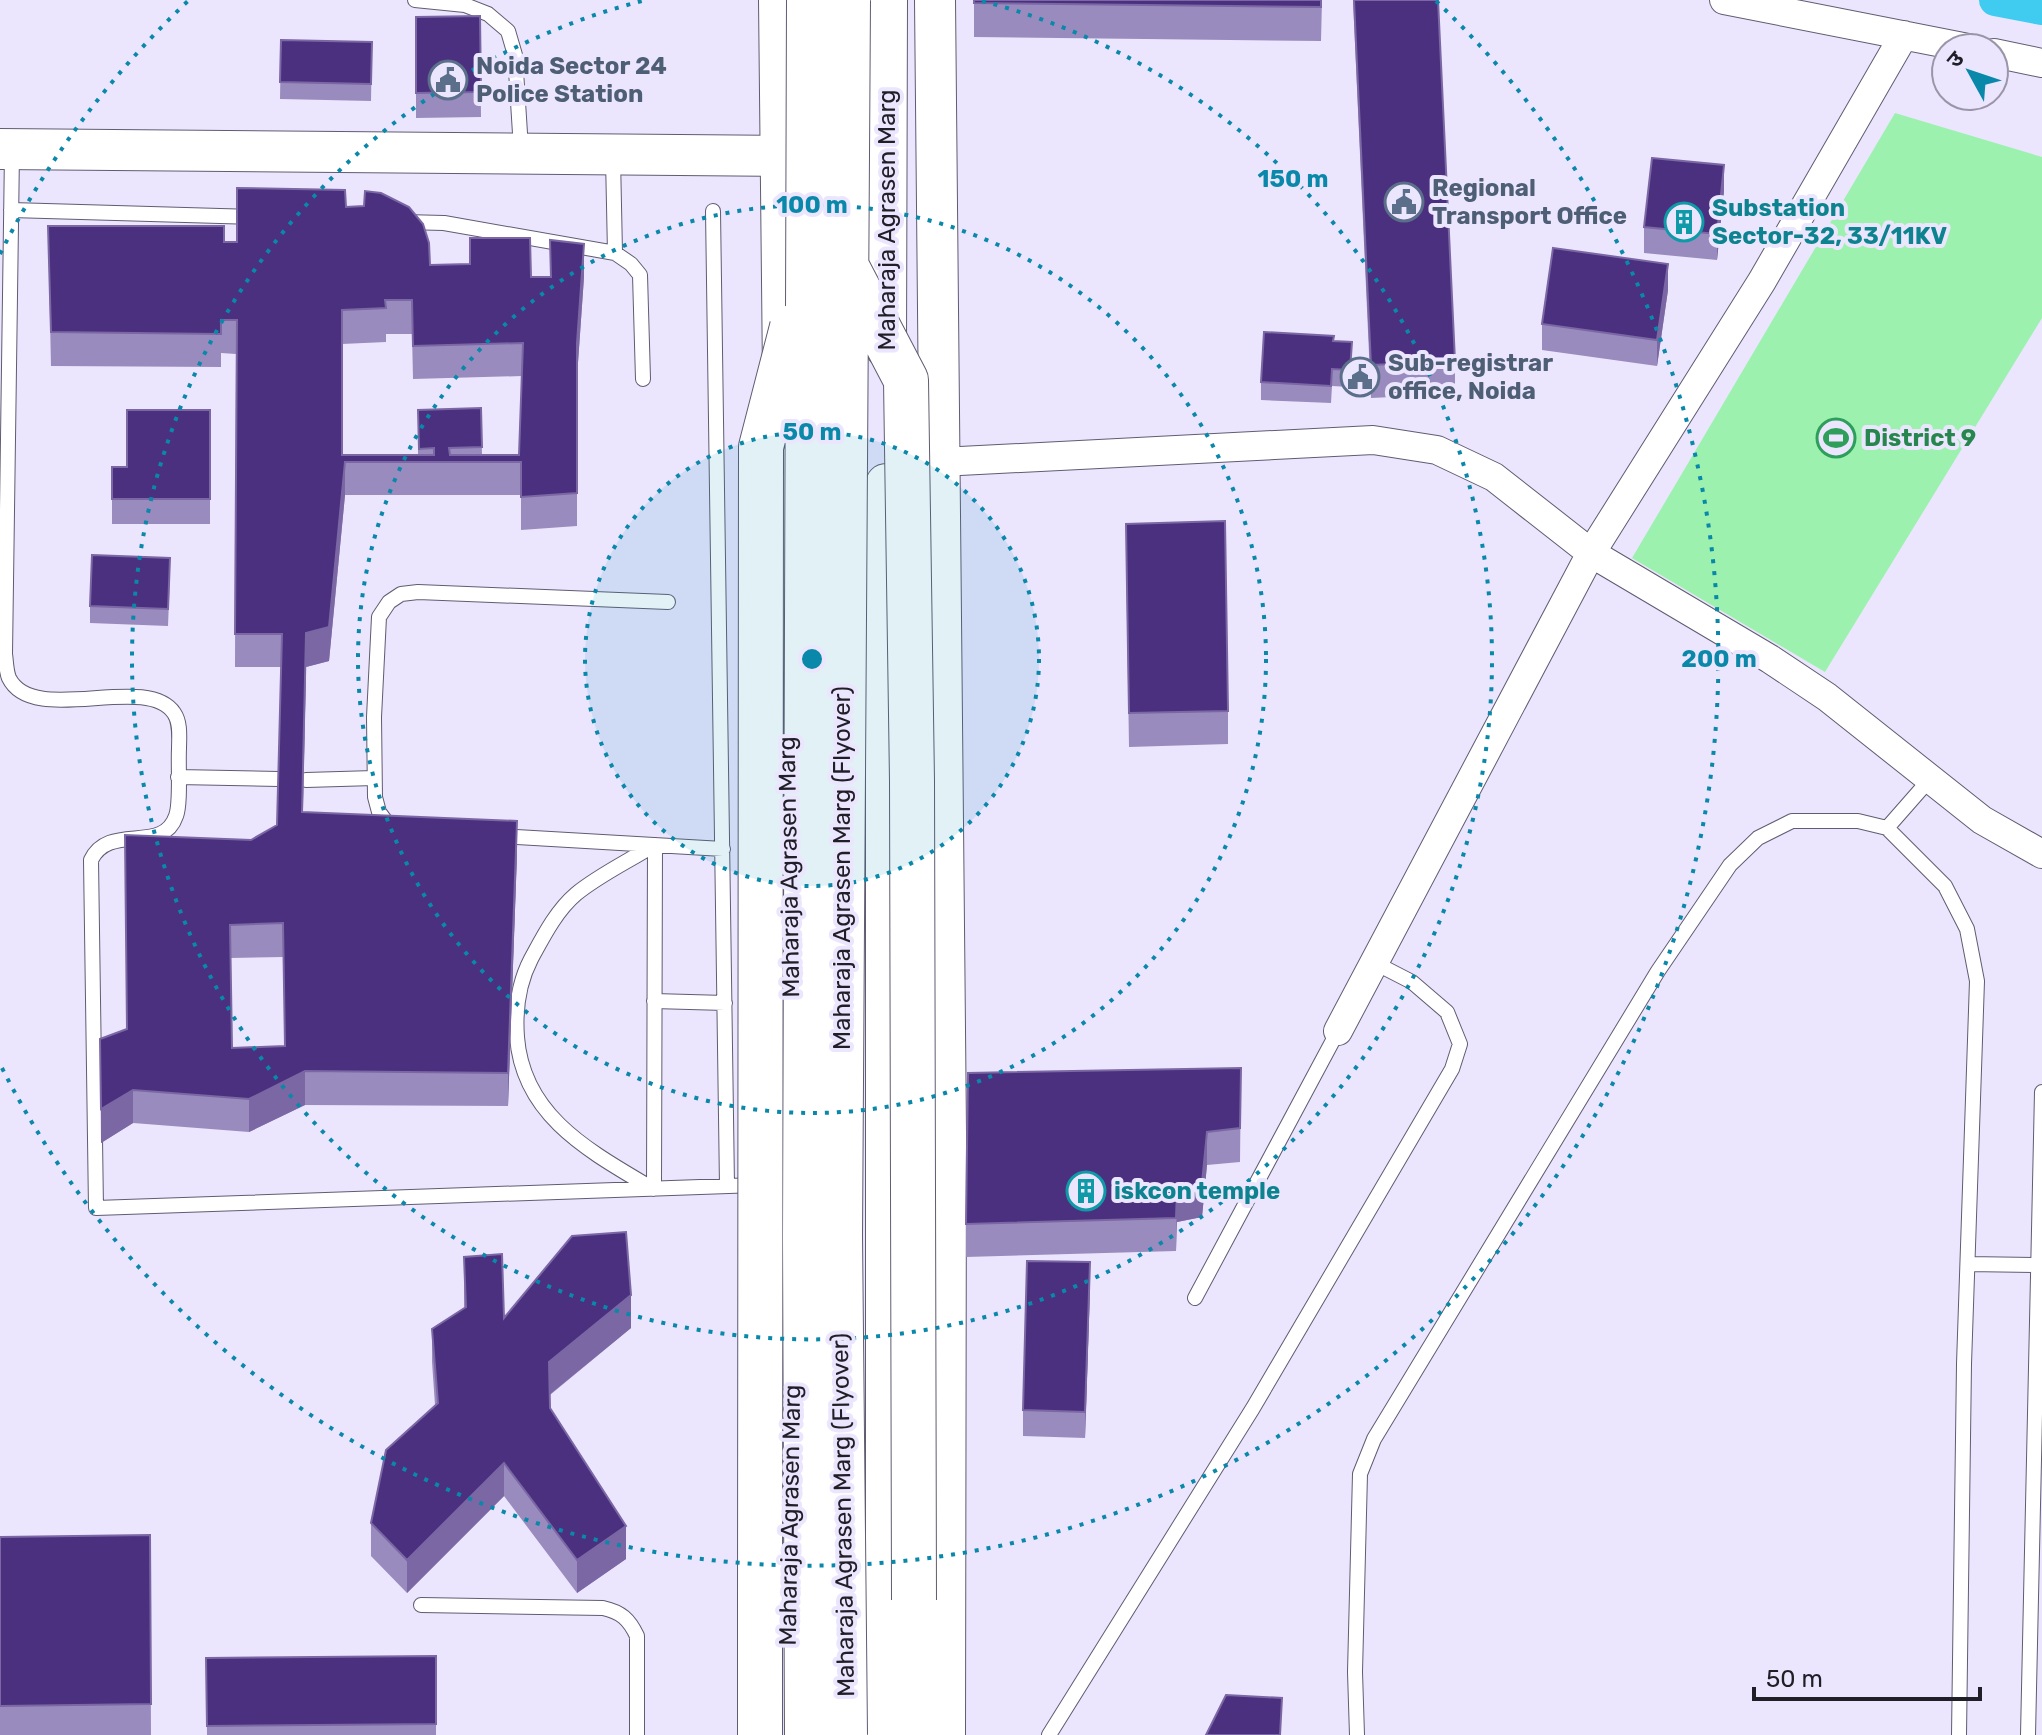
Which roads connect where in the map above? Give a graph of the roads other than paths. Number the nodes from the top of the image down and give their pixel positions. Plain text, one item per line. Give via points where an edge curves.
1 (415, 0) edge
2 (779, 0) edge
3 (809, 0) edge
4 (848, 0) edge
5 (887, 0) edge
6 (935, 0) edge
7 (1724, 0) edge
8 (1904, 35) junction
9 (1930, 40) edge
10 (2010, 56) edge
11 (2042, 63) edge
12 (6, 149) edge
13 (521, 154) junction
14 (613, 155) junction
15 (779, 156) junction
16 (11, 210) junction
17 (713, 211) dead end
18 (274, 218) edge
19 (383, 221) edge
20 (615, 253) junction
21 (827, 266) junction
22 (643, 379) dead end
23 (939, 463) junction
24 (886, 464) junction
25 (1591, 553) junction
26 (668, 602) dead end
27 (178, 777) junction
28 (374, 778) junction
29 (279, 779) edge
30 (1930, 779) junction
31 (306, 780) edge
32 (1887, 828) junction
33 (403, 830) edge
34 (482, 835) edge
35 (655, 845) junction
36 (723, 849) junction
37 (2042, 854) edge
38 (1375, 963) junction
39 (654, 1001) junction
40 (725, 1003) junction
41 (1338, 1031) joint
42 (2042, 1092) edge
43 (780, 1185) dead end
44 (727, 1186) junction
45 (654, 1189) junction
46 (1968, 1264) junction
47 (2038, 1265) junction
48 (1195, 1298) dead end
49 (886, 1528) junction
50 (790, 1537) junction
51 (421, 1605) dead end
52 (637, 1735) edge
53 (760, 1735) edge
54 (787, 1735) edge
55 (807, 1735) edge
56 (845, 1735) edge
57 (886, 1735) edge
58 (914, 1735) edge
59 (945, 1735) edge
60 (1049, 1735) edge
61 (1357, 1735) edge
62 (1959, 1735) edge
63 (2028, 1735) edge

1 - 13 lane via 465,5 488,14 508,31 515,55
2 - 15 main road, Maharaja Agrasen Marg
3 - 21 main road, Maharaja Agrasen Marg (Flyover), bridge
4 - 21 main road, Maharaja Agrasen Marg (Flyover), bridge
5 - 24 main road, Maharaja Agrasen Marg
6 - 23 main road
7 - 8 street
8 - 9 street
8 - 25 street via 1762,281
10 - 11 street
12 - 13 main road
12 - 16 lane
13 - 14 main road
14 - 15 main road
14 - 20 lane
15 - 50 main road, Maharaja Agrasen Marg via 793,1184
16 - 18 lane
16 - 27 lane via 5,654 9,678 43,700 142,697 162,703 175,714 179,731
17 - 36 lane
19 - 20 lane via 444,223
20 - 22 lane via 640,275
21 - 53 main road, bridge via 761,447
21 - 55 main road, Maharaja Agrasen Marg (Flyover), bridge via 805,1238
21 - 56 main road, Maharaja Agrasen Marg (Flyover), bridge
21 - 58 main road, bridge via 906,380
23 - 24 street
23 - 25 street via 1373,440 1437,450 1494,477
23 - 59 main road
24 - 49 main road, Maharaja Agrasen Marg
25 - 30 street via 1770,659
25 - 38 street
26 - 28 lane via 401,594 379,617
27 - 29 lane
27 - 45 lane via 177,815 168,829 157,836 108,842 91,860 96,1208
28 - 31 lane
28 - 33 lane via 379,812
30 - 32 lane
30 - 37 street via 1982,820
32 - 46 lane via 1945,886 1967,929 1977,981
32 - 61 lane via 1858,821 1792,821 1758,838 1730,865 1658,971 1374,1439 1360,1474
34 - 35 lane
35 - 36 lane
35 - 39 lane
35 - 45 lane via 575,895 547,929 525,970 515,1010 525,1079 552,1118 586,1149
36 - 40 lane
38 - 41 street
38 - 60 lane via 1412,982 1447,1012 1460,1044 1452,1069 1253,1408
39 - 40 lane
39 - 45 lane
40 - 44 lane
41 - 48 lane
42 - 47 lane
43 - 44 lane
44 - 45 lane
46 - 47 lane
46 - 62 lane
47 - 63 lane
49 - 50 main road
49 - 57 main road, Maharaja Agrasen Marg
50 - 54 main road, Maharaja Agrasen Marg
51 - 52 lane via 619,1612 637,1636

